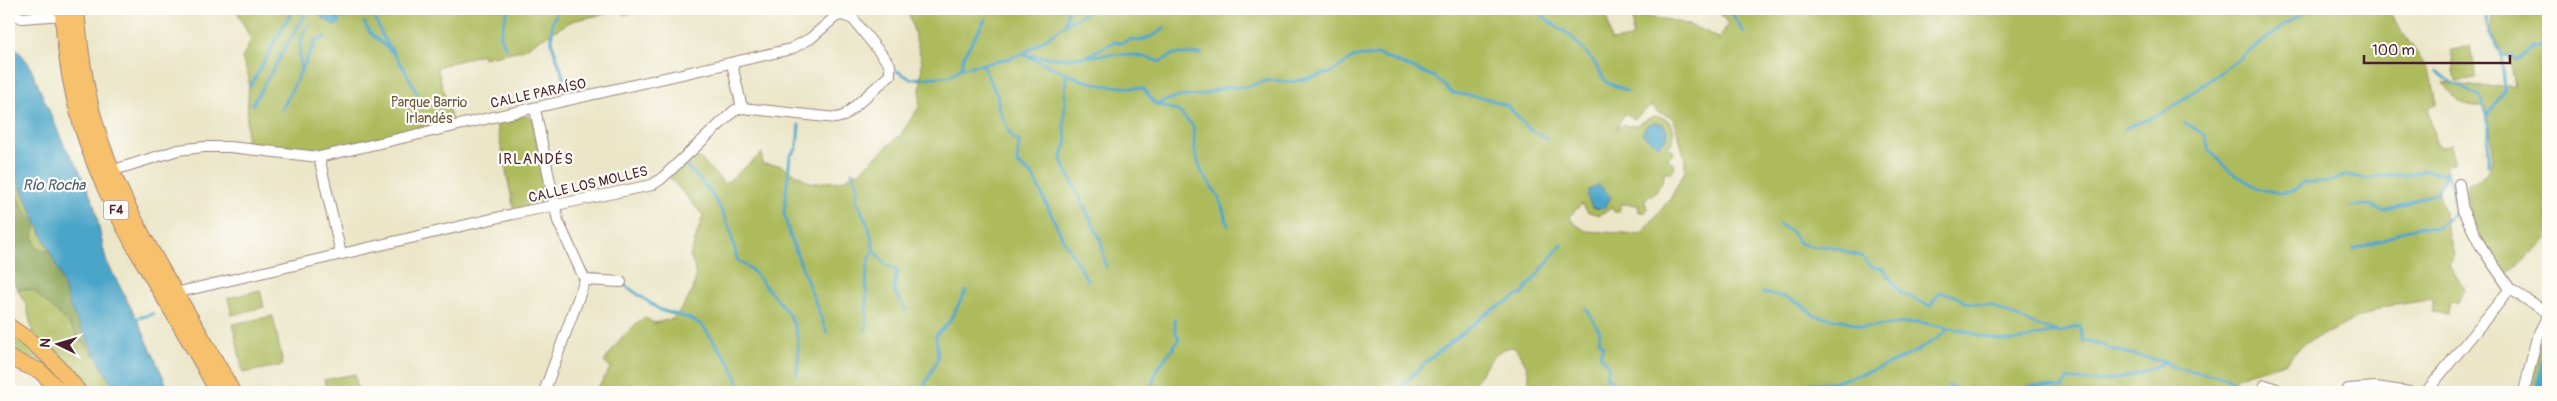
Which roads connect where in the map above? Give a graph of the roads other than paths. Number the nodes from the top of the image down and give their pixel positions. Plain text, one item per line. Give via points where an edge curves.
1 (67, 11) edge
2 (9, 13) edge
3 (732, 64) junction
4 (742, 108) junction
5 (535, 109) junction
6 (319, 157) junction
7 (111, 171) junction
8 (2460, 184) dead end
9 (555, 206) junction
10 (341, 254) junction
11 (585, 280) junction
12 (621, 282) dead end
13 (2510, 289) junction
14 (175, 292) junction
15 (2548, 313) edge
16 (2548, 317) edge
17 (9, 326) edge
18 (9, 358) edge
19 (2265, 385) dead end
20 (2348, 389) dead end
21 (217, 391) edge
22 (61, 392) edge
23 (79, 392) edge
24 (232, 392) edge
25 (544, 392) edge
26 (2284, 392) edge
27 (2409, 392) edge
28 (2426, 392) edge
29 (2524, 392) edge

1 - 2 street via 22,18
1 - 7 highway, F4 via 90,107
1 - 21 highway, F4 via 77,103 105,188
3 - 4 street
3 - 4 street, CALLE PARAÍSO via 791,49 811,38 835,17 843,15 853,19 890,65 890,75 844,116 836,118
3 - 5 street, CALLE PARAÍSO
4 - 9 street, CALLE LOS MOLLES via 734,110 662,180
5 - 6 street, CALLE PARAÍSO
5 - 9 street
6 - 7 street, CALLE PARAÍSO via 204,147 178,150
6 - 10 street
7 - 14 highway, F4
8 - 13 street via 2463,211 2482,248
9 - 10 street, CALLE LOS MOLLES
9 - 11 street via 558,221
10 - 14 street, CALLE LOS MOLLES
11 - 12 street
11 - 25 street
13 - 15 street
13 - 28 street
14 - 24 highway, F4
16 - 29 street via 2536,341
17 - 23 main road via 54,361
18 - 22 main road via 40,371
19 - 26 street
20 - 27 street via 2376,387

